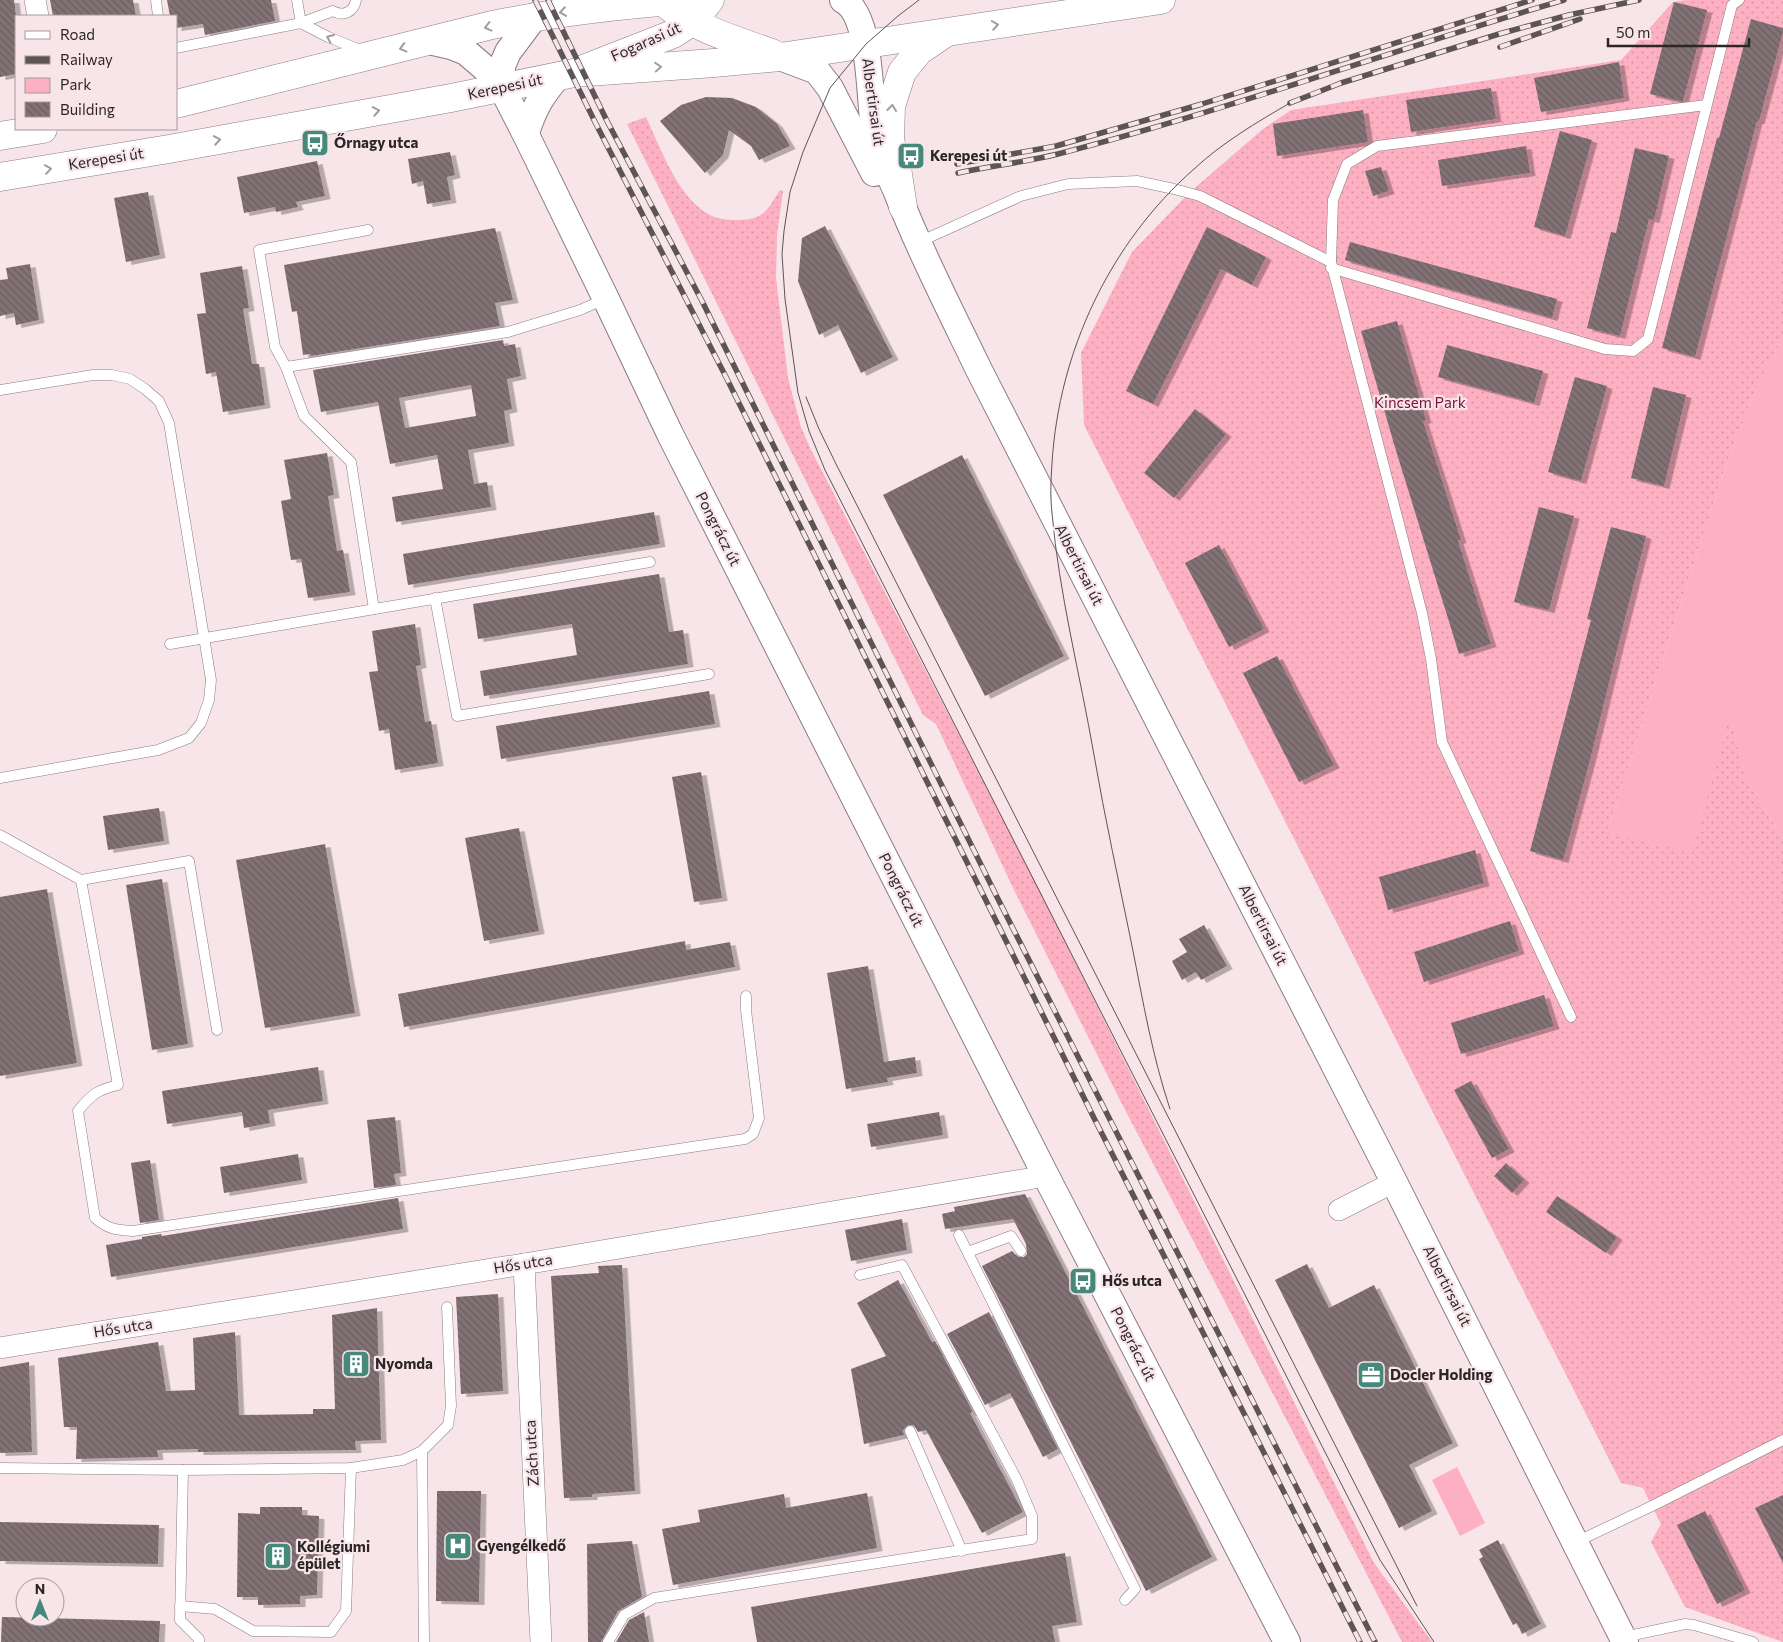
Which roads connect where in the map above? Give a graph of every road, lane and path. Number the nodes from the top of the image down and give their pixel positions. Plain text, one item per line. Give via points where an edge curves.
1 (35, 0) edge
2 (156, 0) edge
3 (297, 0) edge
4 (356, 0) edge
5 (710, 0) edge
6 (822, 0) edge
7 (1161, 0) edge
8 (1740, 0) edge
9 (846, 2) edge
10 (594, 4) edge
11 (673, 5) edge
12 (38, 15) edge
13 (158, 15) edge
14 (535, 16) junction
15 (301, 23) junction
16 (947, 32) junction
17 (429, 41) junction
18 (866, 44) junction
19 (178, 48) edge
20 (376, 55) junction
21 (780, 56) junction
22 (566, 74) junction
23 (502, 88) junction
24 (178, 104) edge
25 (1706, 105) junction
26 (37, 130) edge
27 (526, 133) junction
28 (0, 136) edge
29 (0, 177) edge
30 (902, 208) junction
31 (368, 230) dead end
32 (918, 242) junction
33 (1331, 265) junction
34 (606, 299) junction
35 (286, 367) junction
36 (0, 390) edge
37 (650, 562) dead end
38 (436, 598) junction
39 (374, 608) junction
40 (204, 638) junction
41 (170, 644) dead end
42 (708, 674) dead end
43 (0, 778) edge
44 (0, 835) edge
45 (81, 880) junction
46 (746, 996) dead end
47 (1572, 1016) dead end
48 (217, 1030) dead end
49 (1046, 1176) junction
50 (1394, 1182) junction
51 (1339, 1210) dead end
52 (959, 1234) dead end
53 (1021, 1251) dead end
54 (968, 1252) junction
55 (524, 1264) junction
56 (860, 1275) dead end
57 (447, 1306) dead end
58 (0, 1348) edge
59 (910, 1431) dead end
60 (1783, 1440) edge
61 (422, 1451) junction
62 (0, 1468) edge
63 (351, 1468) junction
64 (184, 1470) junction
65 (1575, 1542) junction
66 (962, 1551) junction
67 (1125, 1600) dead end
68 (180, 1606) junction
69 (1628, 1640) edge
70 (200, 1642) edge
71 (424, 1642) edge
72 (540, 1642) edge
73 (608, 1642) edge
74 (1287, 1642) edge
75 (1753, 1642) edge

1 - 12 street
2 - 13 lane
3 - 15 lane
4 - 15 lane via 352,9 345,13 333,11
5 - 11 main road, Fogarasi út
6 - 9 street
16 -> 7 main road, Kerepesi út
8 - 25 lane via 1732,5
9 - 18 street, Albertirsai út via 860,21
10 - 11 main road
10 -> 14 main road
11 - 21 main road via 724,36
11 - 22 main road, Fogarasi út via 673,34
14 -> 17 main road
14 - 23 street via 508,52 502,66
15 - 19 lane
20 -> 15 lane
16 - 18 main road, Kerepesi út
30 -> 16 main road via 890,140 891,106 902,72 919,51
17 -> 20 main road
17 - 23 street, Pongrácz út via 466,52
18 - 21 main road, Kerepesi út
18 - 30 street, Albertirsai út via 876,141
20 - 24 main road
22 -> 21 main road, Kerepesi út
21 - 30 street, Albertirsai út via 817,71 830,88 878,181
22 - 23 main road, Kerepesi út
22 - 27 street via 544,91
23 - 27 street, Pongrácz út
29 -> 23 main road, Kerepesi út
25 - 33 lane via 1377,146 1347,164 1333,200
25 - 33 lane via 1648,339 1633,351 1605,349
26 - 28 main road
27 - 34 street, Pongrácz út
30 - 32 street, Albertirsai út
31 - 35 lane via 259,250 275,346
32 - 33 lane via 1022,196 1068,184 1137,181 1200,196
32 - 50 street, Albertirsai út via 979,370
33 - 47 lane via 1422,613 1442,742
34 - 35 lane via 508,332
34 - 49 street, Pongrácz út via 670,434
35 - 39 lane via 304,416 351,462
36 - 40 lane via 93,375 112,375 130,379 159,401 169,423
37 - 38 lane
38 - 39 lane
38 - 42 lane via 457,716
39 - 40 lane
40 - 41 lane
40 - 43 lane via 211,680 209,700 201,723 189,738 158,750
44 - 45 lane
45 - 46 lane via 118,1085 100,1089 78,1111 95,1218 116,1230 132,1231 744,1139 753,1134 759,1118
45 - 48 lane via 189,861
49 - 55 street, Hős utca
49 - 74 street, Pongrácz út
50 - 51 street
50 - 65 street, Albertirsai út
52 - 54 lane
53 - 54 lane via 1012,1236
54 - 67 lane via 1135,1589
55 - 58 street, Hős utca
55 - 72 street, Zách utca
56 - 66 lane via 902,1265 1017,1480 1032,1516 1032,1539
57 - 61 lane via 451,1406 448,1424
59 - 66 lane
60 - 65 lane
61 - 63 lane via 403,1460
61 - 71 lane
62 - 64 lane
63 - 64 lane
63 - 68 lane via 346,1611 332,1632 253,1631 215,1609
64 - 68 lane
65 - 69 street, Albertirsai út
66 - 73 lane via 654,1598 624,1616
68 - 70 lane via 180,1620
69 - 75 lane via 1685,1624

